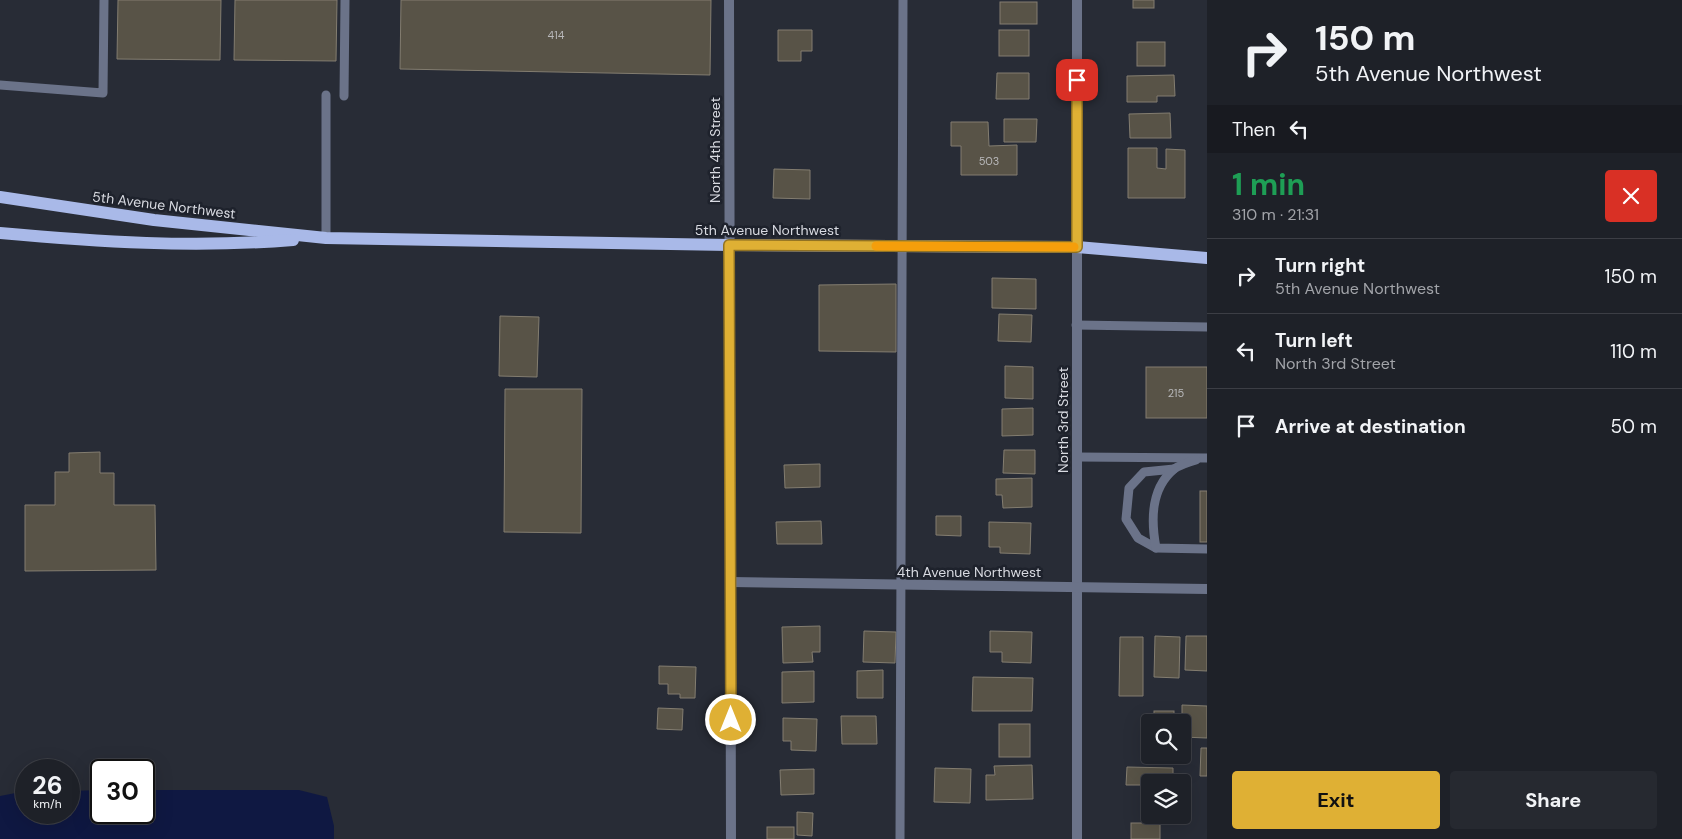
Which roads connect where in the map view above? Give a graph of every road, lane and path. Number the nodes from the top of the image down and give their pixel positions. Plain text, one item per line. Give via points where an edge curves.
1 (104, 0) edge
2 (346, 0) edge
3 (728, 0) edge
4 (903, 0) edge
5 (1077, 0) edge
6 (0, 85) edge
7 (326, 96) dead end
8 (344, 96) dead end
9 (0, 197) edge
10 (0, 232) edge
11 (326, 238) junction
12 (729, 245) junction
13 (903, 246) junction
14 (1077, 247) junction
15 (1207, 258) edge
16 (1076, 325) junction
17 (1207, 327) edge
18 (1077, 457) junction
19 (1203, 458) edge
20 (1174, 469) junction
21 (1156, 548) junction
22 (1207, 549) edge
23 (730, 582) junction
24 (902, 586) junction
25 (1076, 586) junction
26 (1207, 588) edge
27 (731, 839) edge
28 (900, 839) edge
29 (1077, 839) edge

1 - 6 lane via 103,93
2 - 8 lane
3 - 12 street, North 4th Street
4 - 13 lane
5 - 14 street, North 3rd Street
7 - 11 lane
9 - 11 main road, 5th Avenue Northwest via 154,220
10 - 11 main road, 5th Avenue Northwest via 68,240 164,244 252,244
11 - 12 main road, 5th Avenue Northwest
12 - 13 main road, 5th Avenue Northwest
12 - 23 street, North 4th Street
13 - 14 main road, 5th Avenue Northwest
13 - 24 lane
14 - 15 main road, 5th Avenue Northwest
14 - 16 street, North 3rd Street
16 - 17 lane
16 - 18 street, North 3rd Street
18 - 19 lane
18 - 25 street, North 3rd Street
19 - 20 lane
20 - 21 lane via 1156,494 1151,525
20 - 21 lane via 1144,472 1129,488 1126,519 1138,538
21 - 22 lane
23 - 24 street, 4th Avenue Northwest
23 - 27 street, North 4th Street
24 - 25 street, 4th Avenue Northwest
24 - 28 lane
25 - 26 street, 4th Avenue Northwest
25 - 29 street, North 3rd Street

